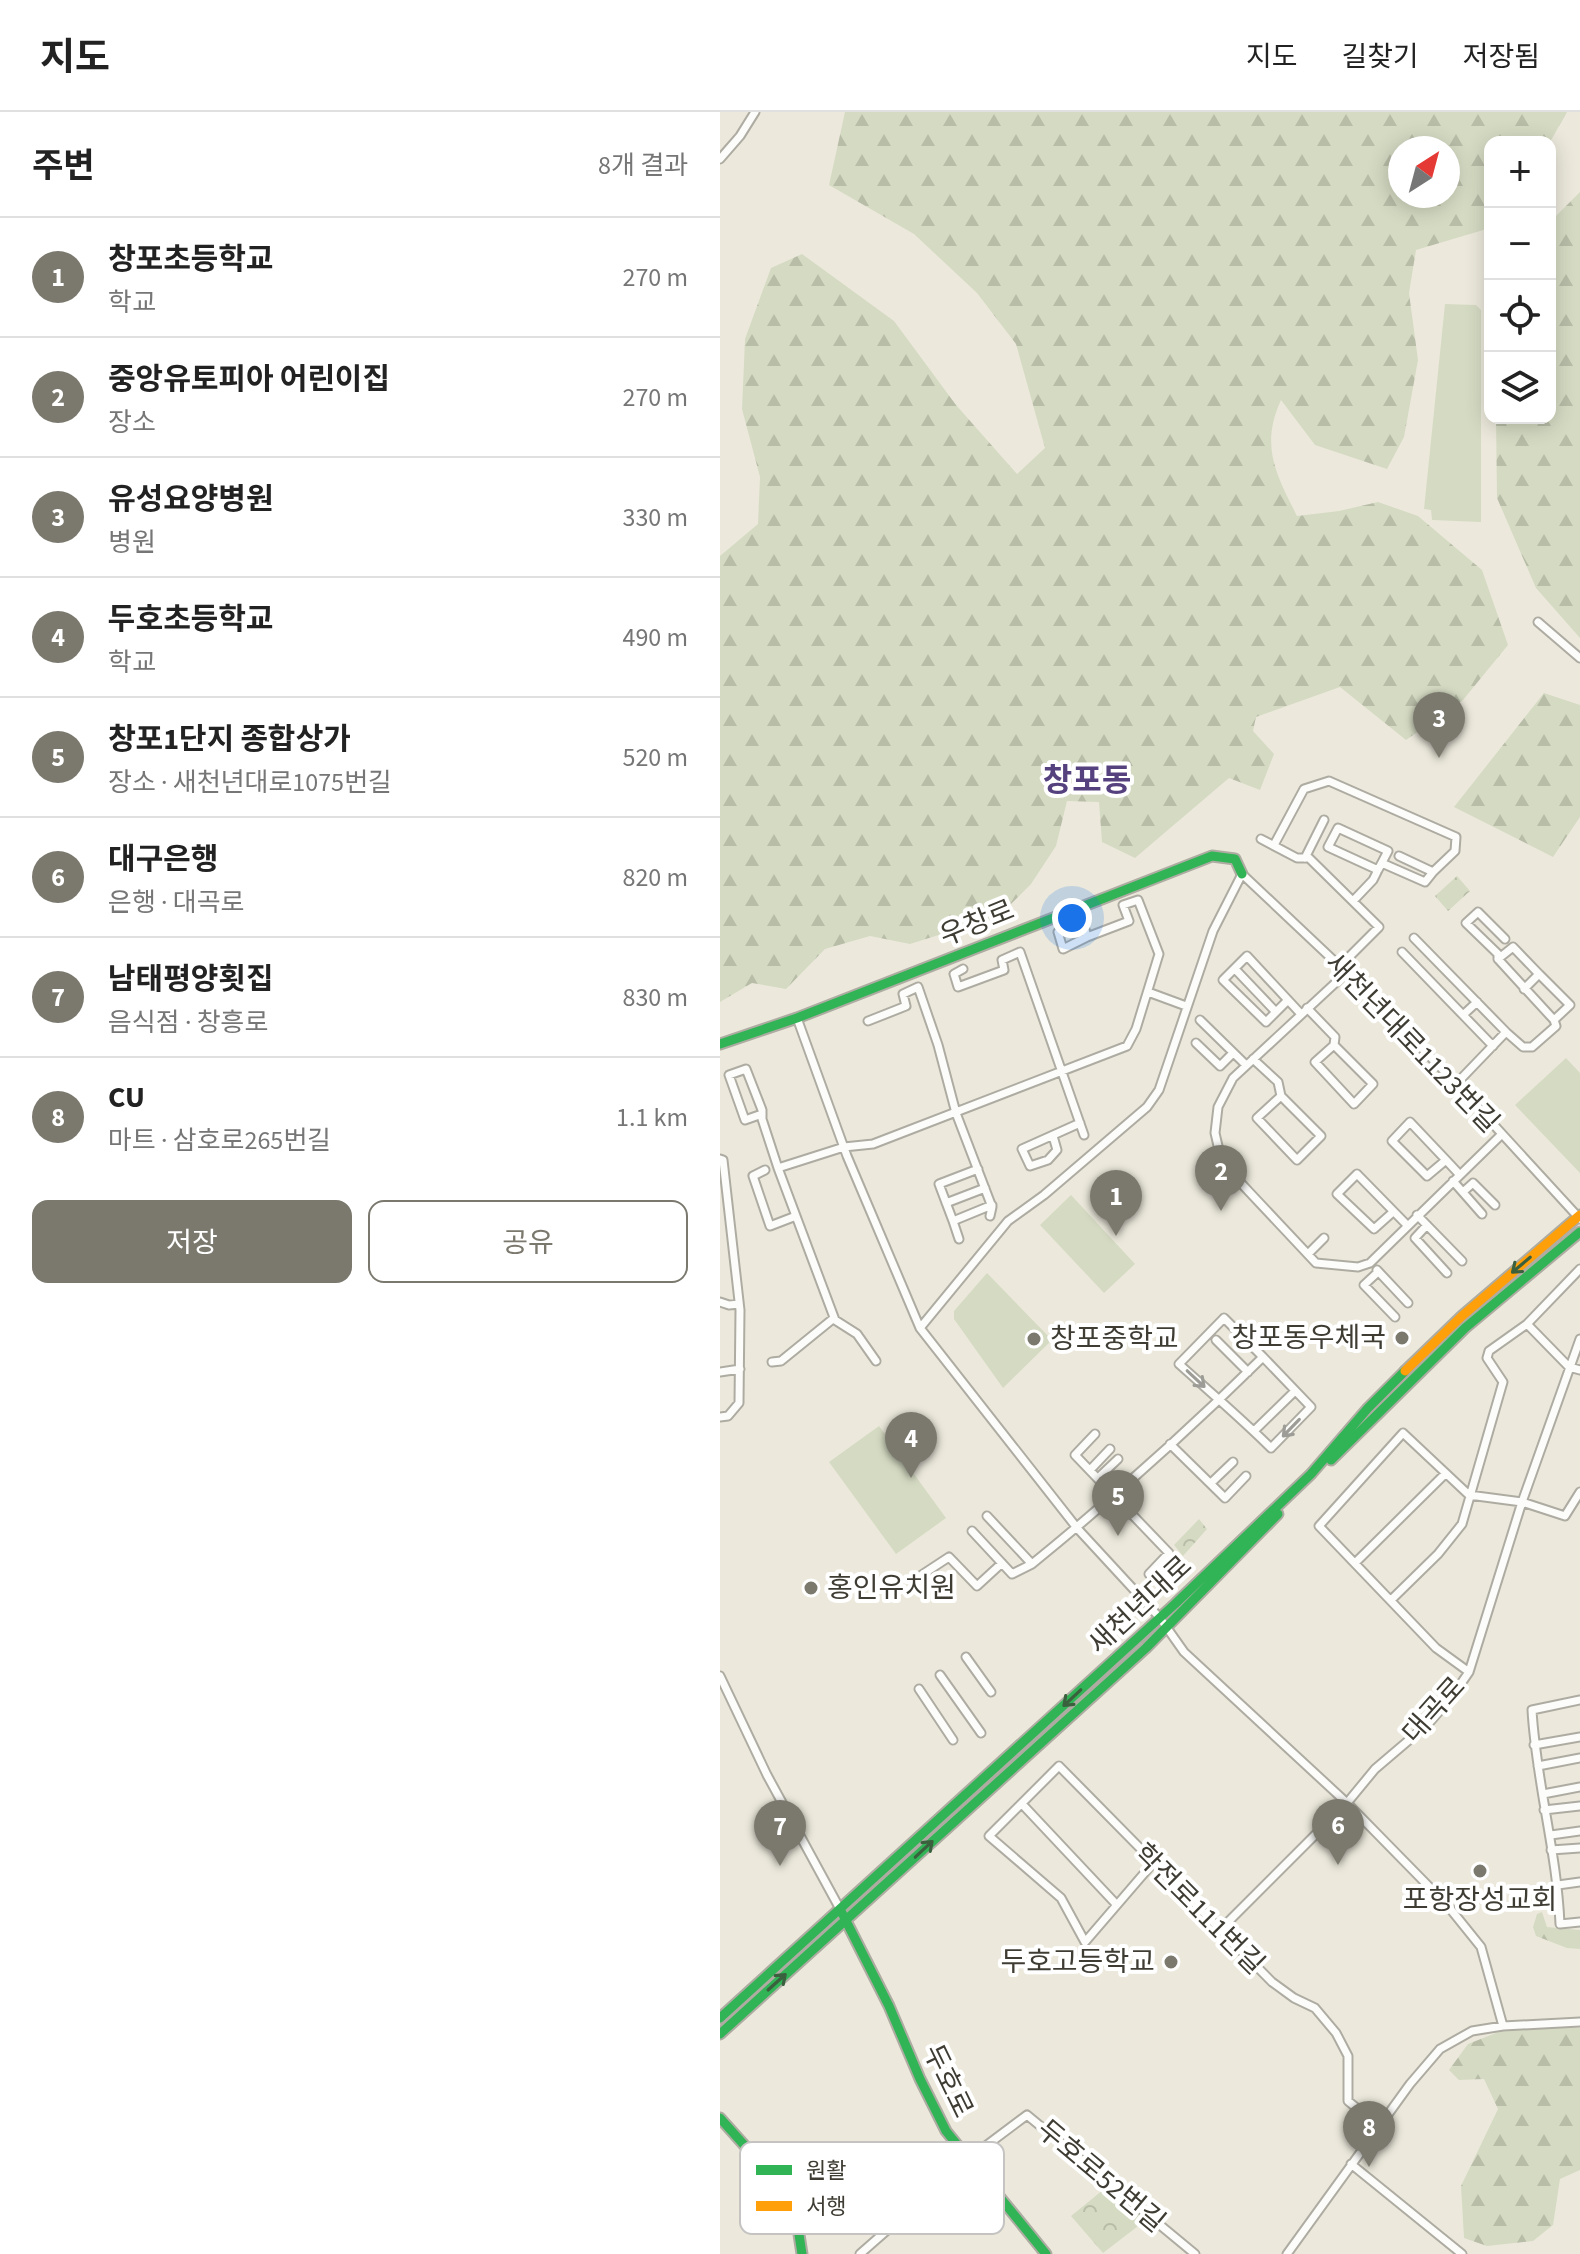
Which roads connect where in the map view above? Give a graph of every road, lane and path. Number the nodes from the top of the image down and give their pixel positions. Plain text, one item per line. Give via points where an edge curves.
1 (755, 112) edge
2 (720, 159) edge
3 (1538, 622) dead end
4 (1580, 658) edge
5 (1324, 820) dead end
6 (1261, 839) dead end
7 (1274, 845) junction
8 (1399, 856) dead end
9 (1305, 858) junction
10 (1381, 867) junction
11 (1433, 872) junction
12 (1242, 874) junction
13 (1353, 901) junction
14 (1087, 937) dead end
15 (1414, 938) dead end
16 (1505, 939) dead end
17 (1402, 952) dead end
18 (1498, 959) junction
19 (963, 969) dead end
20 (1235, 969) junction
21 (1342, 971) junction
22 (1539, 974) junction
23 (1524, 989) junction
24 (1148, 992) junction
25 (1288, 1000) junction
26 (1477, 1002) junction
27 (1186, 1006) junction
28 (1275, 1011) dead end
29 (1304, 1011) junction
30 (1463, 1015) junction
31 (797, 1018) junction
32 (1200, 1020) dead end
33 (1554, 1020) junction
34 (868, 1021) dead end
35 (1506, 1032) junction
36 (1196, 1043) dead end
37 (720, 1044) edge
38 (1334, 1045) junction
39 (1493, 1046) junction
40 (1233, 1053) junction
41 (1253, 1059) junction
42 (1246, 1065) junction
43 (1061, 1073) junction
44 (1456, 1084) junction
45 (1281, 1096) junction
46 (956, 1113) junction
47 (762, 1114) junction
48 (1080, 1123) junction
49 (1084, 1135) dead end
50 (1501, 1135) junction
51 (1053, 1136) junction
52 (844, 1147) junction
53 (720, 1159) edge
54 (1446, 1160) junction
55 (778, 1168) junction
56 (978, 1169) junction
57 (765, 1170) dead end
58 (1460, 1175) junction
59 (1453, 1181) junction
60 (985, 1188) junction
61 (1463, 1192) junction
62 (946, 1203) junction
63 (992, 1205) junction
64 (1495, 1205) dead end
65 (1393, 1212) junction
66 (1482, 1214) dead end
67 (1417, 1215) junction
68 (796, 1216) junction
69 (990, 1216) dead end
70 (1579, 1217) edge
71 (953, 1221) junction
72 (1407, 1225) junction
73 (1427, 1225) junction
74 (731, 1228) junction
75 (720, 1230) edge
76 (1580, 1232) edge
77 (1324, 1238) dead end
78 (959, 1239) dead end
79 (1308, 1254) junction
80 (1462, 1261) dead end
81 (1370, 1263) junction
82 (1580, 1269) edge
83 (1378, 1272) junction
84 (1447, 1273) dead end
85 (720, 1302) edge
86 (1408, 1303) dead end
87 (739, 1304) junction
88 (1395, 1317) dead end
89 (834, 1318) junction
90 (1527, 1324) junction
91 (920, 1328) junction
92 (1580, 1339) edge
93 (1216, 1340) dead end
94 (1263, 1357) junction
95 (876, 1361) dead end
96 (772, 1362) dead end
97 (1569, 1367) junction
98 (740, 1369) junction
99 (1580, 1370) edge
100 (720, 1372) edge
101 (1248, 1372) junction
102 (1295, 1391) junction
103 (1219, 1400) junction
104 (720, 1417) edge
105 (1254, 1431) junction
106 (1095, 1434) dead end
107 (1170, 1444) junction
108 (1110, 1449) dead end
109 (1118, 1459) dead end
110 (1233, 1462) dead end
111 (1090, 1470) junction
112 (1445, 1474) junction
113 (1246, 1476) dead end
114 (1098, 1478) junction
115 (1211, 1483) junction
116 (1580, 1492) edge
117 (1113, 1494) junction
118 (1469, 1495) junction
119 (1522, 1502) junction
120 (987, 1516) dead end
121 (1077, 1528) junction
122 (972, 1531) dead end
123 (1002, 1563) junction
124 (1355, 1563) junction
125 (1032, 1564) junction
126 (1149, 1574) dead end
127 (917, 1578) dead end
128 (1391, 1600) junction
129 (1160, 1618) junction
130 (1168, 1628) junction
131 (966, 1657) dead end
132 (1469, 1672) junction
133 (940, 1675) dead end
134 (720, 1676) edge
135 (919, 1689) dead end
136 (991, 1692) dead end
137 (1580, 1700) edge
138 (981, 1733) dead end
139 (1580, 1737) edge
140 (953, 1740) dead end
141 (1534, 1745) junction
142 (1580, 1758) edge
143 (1538, 1766) junction
144 (1580, 1787) edge
145 (1543, 1794) junction
146 (1347, 1803) junction
147 (1022, 1804) junction
148 (1580, 1806) edge
149 (1544, 1810) junction
150 (1580, 1831) edge
151 (1551, 1835) junction
152 (1580, 1848) edge
153 (1551, 1850) junction
154 (1153, 1863) junction
155 (889, 1867) junction
156 (1580, 1882) edge
157 (1558, 1885) junction
158 (881, 1889) junction
159 (1116, 1904) junction
160 (840, 1909) junction
161 (846, 1921) junction
162 (1580, 1922) edge
163 (1220, 1930) junction
164 (720, 2018) edge
165 (1580, 2022) edge
166 (1503, 2026) junction
167 (720, 2034) edge
168 (720, 2118) edge
169 (1380, 2127) junction
170 (741, 2142) edge
171 (954, 2142) edge
172 (991, 2142) edge
173 (1351, 2164) junction
174 (1004, 2204) edge
175 (799, 2234) edge
176 (883, 2234) edge
177 (1290, 2250) edge
178 (802, 2254) edge
179 (860, 2254) edge
180 (1046, 2254) edge
181 (1195, 2254) edge
182 (1302, 2254) edge
183 (1462, 2254) edge

1 - 2 street
3 - 4 street
5 - 9 street
6 - 7 street
7 - 9 street
7 - 11 street via 1304,789 1329,781 1456,837 1455,851
8 - 11 street
9 - 13 street
10 - 10 street via 1328,847 1338,828 1388,851
10 - 11 street via 1425,882
10 - 13 street
12 - 21 street, 새천년대로1123번길
12 - 27 street via 1213,931
12 - 31 main road, 우창로 via 1235,859 1212,856 1179,866
13 - 21 street via 1379,927
14 - 24 street via 1129,921 1123,905 1138,900 1159,954
15 - 26 street
16 - 18 street via 1478,912 1466,923
17 - 30 street
18 - 22 street via 1513,947
18 - 23 street
19 - 43 street via 954,974 958,987 1004,970 1002,960 1020,952
20 - 25 street via 1247,956
20 - 25 street via 1223,980 1266,1022
20 - 28 street
21 - 29 street
21 - 44 street, 새천년대로1123번길
22 - 23 street
22 - 33 street via 1570,1005
23 - 33 street
24 - 27 street
24 - 43 street via 1127,1046
25 - 29 street
26 - 30 street
26 - 35 street
27 - 91 street via 1159,1090 1147,1107 1008,1221
29 - 38 street via 1335,1037
29 - 41 street
30 - 39 street
31 - 37 main road, 우창로
31 - 52 street
32 - 40 street
33 - 35 street via 1556,1026 1532,1047 1523,1047
34 - 46 street via 906,1006 903,994 918,987
35 - 39 street
36 - 40 street via 1220,1066
38 - 38 street via 1315,1062 1354,1104 1373,1084
39 - 44 street
40 - 42 street
41 - 42 street
41 - 45 street via 1278,1082
42 - 79 street via 1218,1107 1215,1133 1222,1163
43 - 46 street
43 - 48 street
44 - 50 street, 새천년대로1123번길
45 - 45 street via 1257,1118 1297,1160 1321,1136
46 - 52 street via 873,1144
46 - 56 street
47 - 47 street via 746,1069 729,1075 745,1120
47 - 55 street
48 - 49 street
48 - 51 street
50 - 58 street
50 - 70 street, 새천년대로1123번길
51 - 51 street via 1022,1149 1030,1166 1048,1160 1057,1150
52 - 55 street
52 - 91 street
53 - 74 street
54 - 54 street via 1427,1176 1392,1141 1410,1122
54 - 58 street
55 - 68 street
56 - 60 street
56 - 62 street via 939,1184
57 - 68 street via 753,1176 770,1226
58 - 59 street
59 - 61 street
59 - 67 street
60 - 62 street
60 - 63 street
61 - 64 street via 1473,1183
61 - 66 street
62 - 71 street
63 - 69 street
63 - 71 street
65 - 65 street via 1357,1174 1337,1194 1374,1229
65 - 72 street
67 - 72 street
67 - 73 street
68 - 89 street
70 -> 129 main road, 새천년대로 via 1462,1316 1368,1408 1311,1474
71 - 78 street
72 - 81 street
73 - 80 street
73 - 84 street via 1415,1238
74 - 75 street
74 - 87 street
76 - 130 main road, 새천년대로 via 1430,1361
77 - 79 street
79 - 81 street via 1316,1263
81 - 83 street
82 - 90 street
83 - 86 street
83 - 88 street via 1364,1285
85 - 87 street
87 - 98 street
89 - 95 street via 857,1334
89 - 96 street via 781,1361
90 - 97 street
90 - 118 street via 1489,1351 1487,1358 1503,1382
91 - 121 street
92 - 97 street, 대곡로
93 - 101 street
94 - 101 street
94 - 102 street
94 -> 103 street via 1224,1318 1179,1364
97 - 99 street
97 - 119 street, 대곡로
98 - 100 street
98 - 104 street via 739,1403
101 - 103 street
102 - 105 street
102 -> 105 street via 1311,1407 1271,1448
103 - 105 street
103 - 107 street
106 - 111 street via 1075,1455
107 - 115 street
107 - 117 street
108 - 111 street
109 - 114 street
110 - 115 street
111 - 114 street
112 - 118 street
112 - 124 street
112 - 124 street via 1403,1433 1319,1526
113 - 115 street via 1225,1498
114 - 117 street
116 - 119 street via 1565,1516
117 - 121 street
117 - 126 street via 1169,1553
118 - 119 street
118 - 128 street via 1462,1524
119 - 132 street, 대곡로
120 - 125 street
121 - 125 street
121 - 129 street
122 - 123 street
123 - 125 street via 1012,1574
123 - 127 street via 977,1586 949,1557
124 - 128 street
128 - 132 street via 1436,1648
129 - 130 street
129 -> 155 main road, 새천년대로
130 - 146 street via 1184,1652
158 -> 130 main road, 새천년대로
131 - 136 street
132 - 146 street, 대곡로 via 1429,1723 1375,1769
133 - 138 street
134 - 160 street
135 - 140 street
137 - 141 street via 1532,1710
139 - 141 street
141 - 143 street
142 - 143 street
143 - 145 street
144 - 145 street
145 - 149 street
146 - 163 street, 대곡로
146 - 166 street via 1481,1947
147 - 154 street, 학전로111번길 via 1059,1766
147 - 159 street
147 - 159 street, 학전로111번길 via 989,1836 1061,1898 1085,1942
148 - 149 street
149 - 151 street
150 - 151 street
151 - 153 street
152 - 153 street
153 - 157 street
154 - 159 street
154 - 163 street, 학전로111번길
155 - 158 main road via 876,1885
155 - 160 main road, 새천년대로
156 - 157 street
157 - 162 street via 1560,1924
158 - 161 main road, 새천년대로
160 - 161 main road, 두호로
160 - 164 main road, 새천년대로
167 -> 161 main road, 새천년대로
161 - 171 main road, 두호로
163 - 169 street, 학전로111번길 via 1272,1982 1315,2008 1336,2033 1348,2056 1348,2101
165 - 166 street
166 - 169 street via 1472,2031 1440,2049
168 - 170 main road
169 - 173 street
172 - 181 street, 두호로52번길 via 1027,2115
173 - 177 street
173 - 183 street
174 - 180 main road, 두호로
175 - 178 main road
176 - 179 street
177 - 182 street

